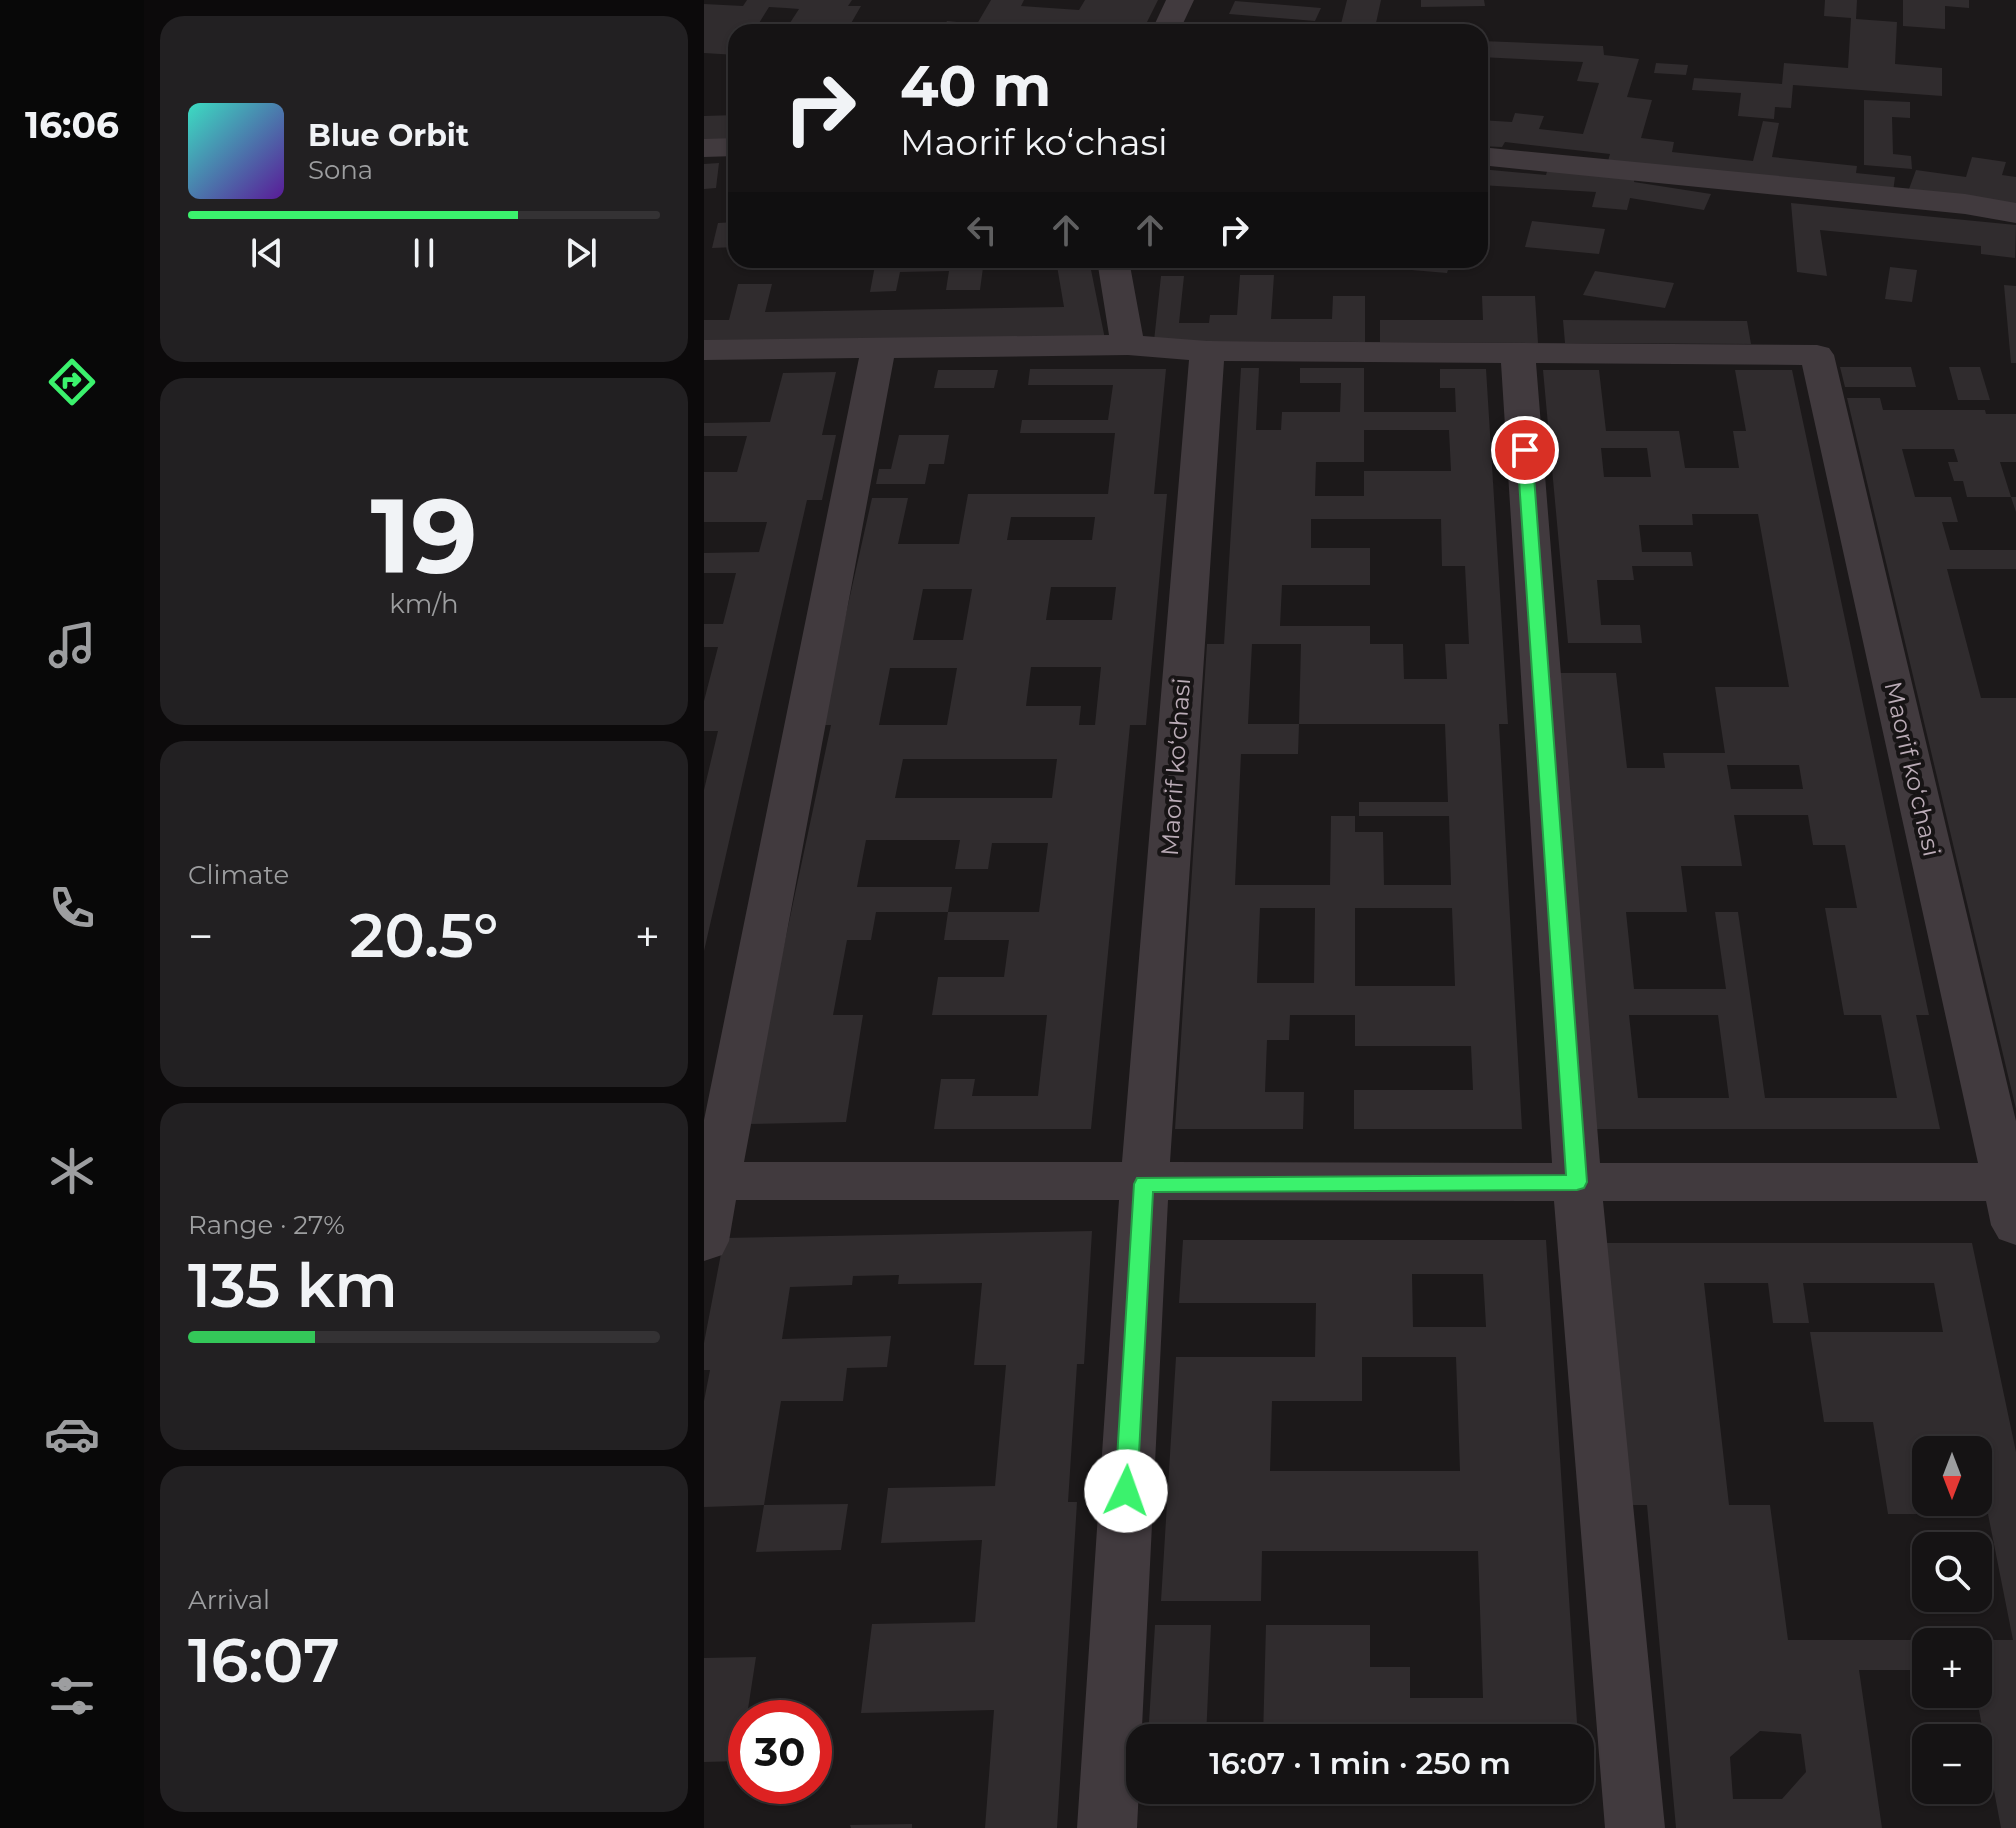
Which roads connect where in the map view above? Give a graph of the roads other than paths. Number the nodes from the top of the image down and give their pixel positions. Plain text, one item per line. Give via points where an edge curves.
1 (1180, 0) edge
2 (1169, 24) edge
3 (728, 147) edge
4 (704, 148) edge
5 (1488, 157) edge
6 (2016, 213) edge
7 (1114, 268) edge
8 (1128, 345) junction
9 (879, 347) junction
10 (704, 350) edge
11 (1207, 351) junction
12 (1518, 354) junction
13 (710, 1181) edge
14 (1577, 1182) junction
15 (1144, 1184) junction
16 (2013, 1197) edge
17 (704, 1241) edge
18 (1107, 1828) edge
19 (1635, 1828) edge

1 - 2 street
3 - 4 street
5 - 6 street
7 - 8 street
8 - 9 street
8 - 11 street
9 - 10 street
9 - 13 street
11 - 12 street
11 - 15 street, Maorif koʻchasi
12 - 14 street
12 - 16 street, Maorif koʻchasi via 1817,355
13 - 15 street, Maorif koʻchasi
13 - 17 street
14 - 15 street, Maorif koʻchasi
14 - 16 street, Maorif koʻchasi
14 - 19 street
15 - 18 street

